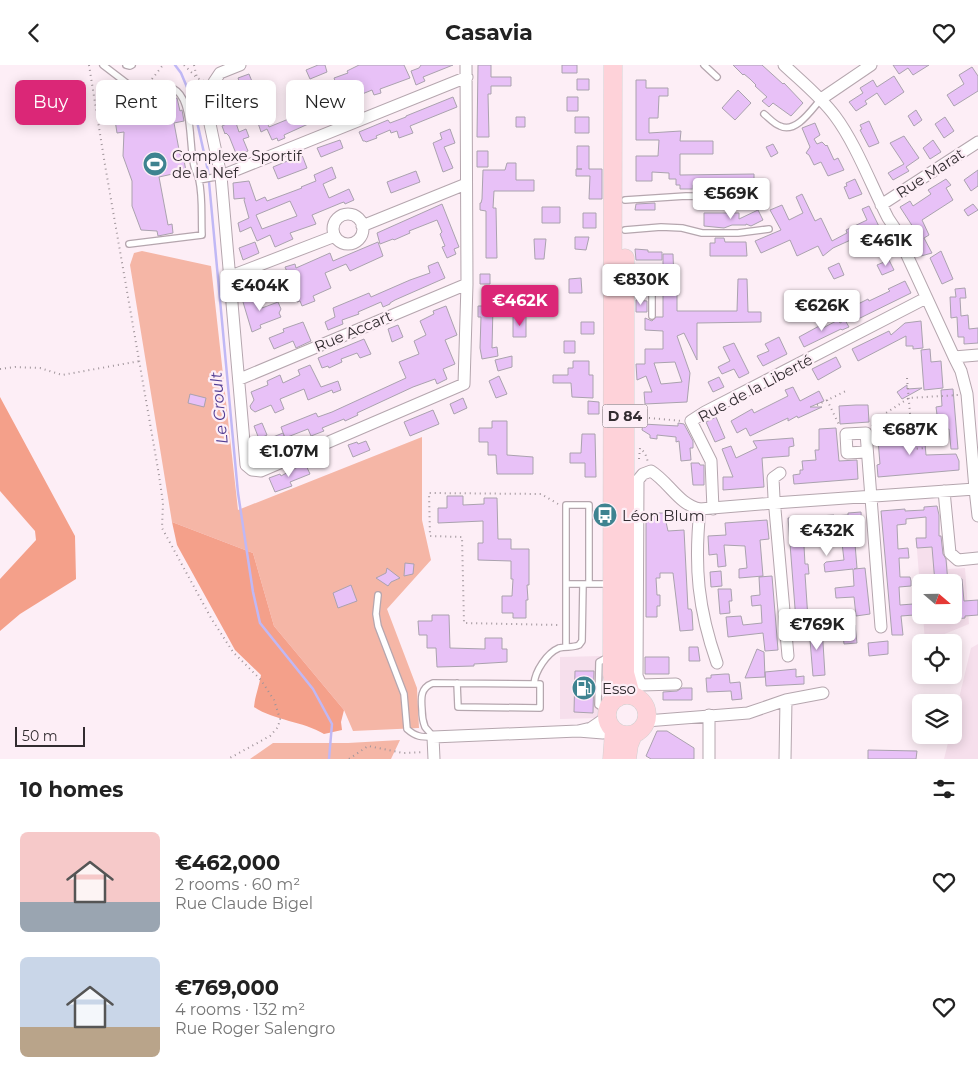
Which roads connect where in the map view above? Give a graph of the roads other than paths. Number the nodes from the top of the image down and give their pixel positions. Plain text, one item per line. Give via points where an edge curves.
1 (103, 65) edge
2 (126, 65) edge
3 (132, 65) edge
4 (240, 65) edge
5 (466, 65) edge
6 (613, 65) edge
7 (624, 65) edge
8 (704, 65) edge
9 (784, 65) edge
10 (871, 65) edge
11 (467, 77) junction
12 (717, 77) dead end
13 (821, 99) junction
14 (764, 114) dead end
15 (978, 142) edge
16 (218, 176) junction
17 (201, 180) junction
18 (466, 184) junction
19 (755, 197) dead end
20 (625, 200) junction
21 (881, 205) junction
22 (362, 225) junction
23 (769, 229) dead end
24 (625, 230) junction
25 (335, 236) junction
26 (129, 244) dead end
27 (652, 268) dead end
28 (231, 276) junction
29 (467, 284) junction
30 (625, 285) junction
31 (652, 285) junction
32 (926, 298) junction
33 (652, 316) dead end
34 (978, 355) edge
35 (954, 357) junction
36 (240, 379) junction
37 (866, 452) junction
38 (976, 468) edge
39 (780, 473) dead end
40 (975, 489) junction
41 (944, 491) junction
42 (870, 496) junction
43 (774, 503) junction
44 (700, 509) junction
45 (713, 509) junction
46 (978, 516) edge
47 (978, 558) edge
48 (566, 584) junction
49 (586, 584) junction
50 (612, 584) junction
51 (378, 595) dead end
52 (881, 627) dead end
53 (566, 647) junction
54 (788, 656) dead end
55 (717, 663) dead end
56 (457, 683) junction
57 (534, 684) junction
58 (676, 684) dead end
59 (823, 693) dead end
60 (786, 700) junction
61 (615, 714) junction
62 (709, 715) junction
63 (646, 721) junction
64 (633, 735) junction
65 (433, 737) junction
66 (434, 754) edge
67 (612, 759) edge
68 (627, 759) edge
69 (709, 759) edge
70 (785, 759) edge

1 - 17 lane via 137,91 165,85 183,97 194,166
2 - 3 lane
4 - 16 street via 217,78 210,124
5 - 11 street
6 - 50 main road, D 84
7 - 20 main road, D 84
8 - 12 lane
9 - 13 street
10 - 13 street
11 - 16 street
11 - 18 street
13 - 14 lane via 803,121 786,128
13 - 21 street via 849,138
15 - 21 street, Rue Marat
16 - 17 lane
16 - 28 street
17 - 26 lane via 202,235
18 - 22 street
18 - 29 street
19 - 20 lane via 686,195
20 - 24 main road, D 84
21 - 32 street
22 - 25 street via 359,239 351,243 342,242
22 - 25 street via 357,217 343,215 335,222
23 - 24 lane via 738,233 702,233 661,227
24 - 30 main road, D 84
25 - 28 street
27 - 31 lane
28 - 36 street
29 - 36 street, Rue Accart
29 - 36 street via 464,384 260,471 246,465
30 - 31 lane
30 - 61 main road, D 84 via 625,673
31 - 33 lane
32 - 35 street
32 - 45 street, Rue de la Liberté via 692,421 711,461
34 - 35 street
35 - 38 street via 967,394
37 - 37 street via 866,433 846,434 847,453
37 - 42 street
38 - 40 street
39 - 43 street via 773,478
40 - 41 street
40 - 46 street
41 - 42 street
41 - 47 street via 950,553 958,560
42 - 43 street
42 - 52 street
43 - 45 street
43 - 54 street
44 - 45 street
44 - 55 street via 698,589
44 - 58 street via 690,507 651,471 638,480 637,676 641,685
48 - 49 lane
48 - 49 lane via 566,505 589,505
48 - 53 lane
49 - 50 lane
49 - 53 lane via 582,641 574,647
50 - 61 main road, D 84
51 - 65 lane via 378,626 404,694 407,729 414,735
53 - 57 lane via 550,655 536,672
56 - 57 lane
56 - 57 lane via 458,707 540,707 540,684
56 - 65 lane via 433,683 422,691 423,720
59 - 60 street
60 - 62 street via 748,713
60 - 70 street
61 - 63 main road, D 84 via 643,702
61 - 64 main road via 626,736
61 - 65 street via 591,728 578,731
61 - 67 main road, D 84
62 - 63 street
62 - 69 street
63 - 64 main road
64 - 68 main road
65 - 66 street

